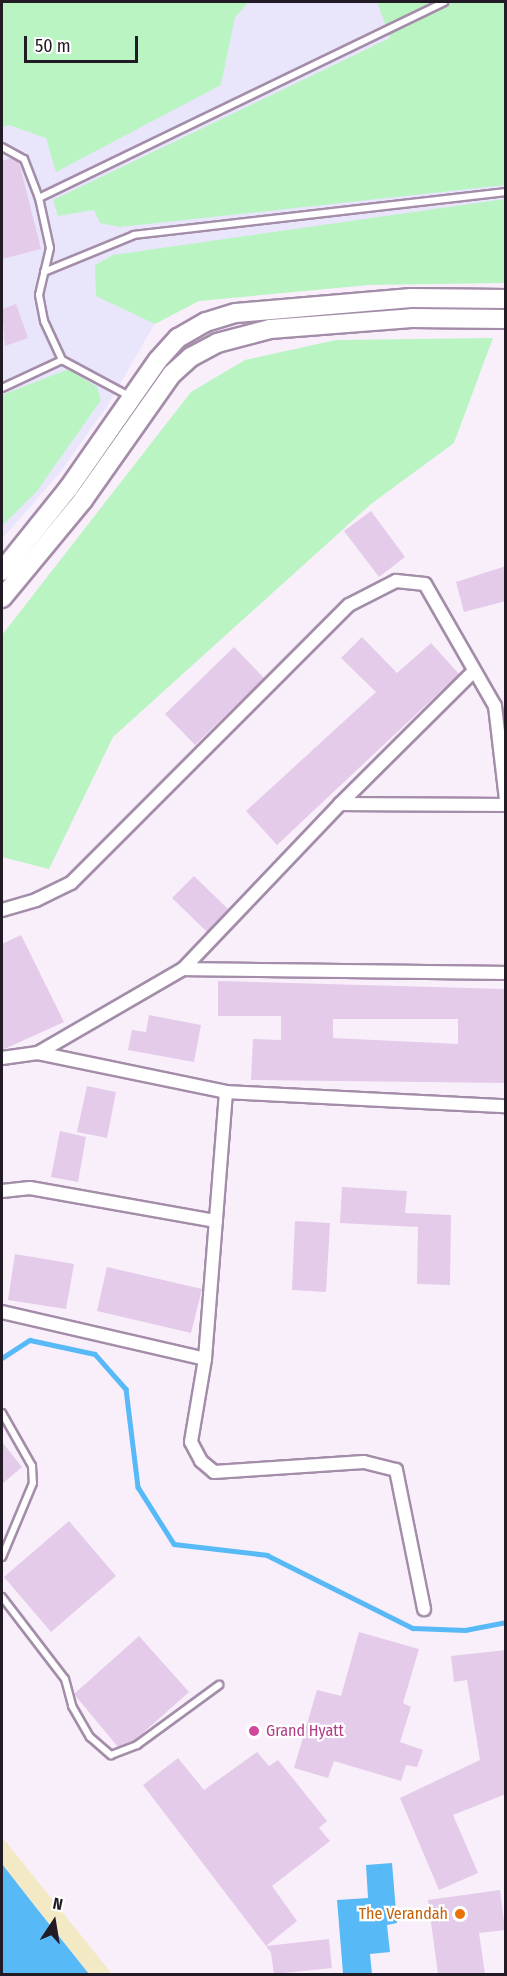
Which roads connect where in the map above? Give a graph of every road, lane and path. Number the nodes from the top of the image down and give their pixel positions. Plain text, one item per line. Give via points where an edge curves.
1 (444, 2) edge
2 (2, 147) edge
3 (506, 192) edge
4 (39, 198) junction
5 (44, 272) junction
6 (506, 299) edge
7 (506, 319) edge
8 (62, 360) junction
9 (2, 387) edge
10 (131, 397) junction
11 (2, 571) edge
12 (2, 598) edge
13 (473, 672) junction
14 (506, 799) edge
15 (340, 804) junction
16 (506, 805) edge
17 (2, 910) edge
18 (183, 969) junction
19 (506, 974) edge
20 (38, 1053) junction
21 (2, 1058) edge
22 (226, 1092) junction
23 (506, 1106) edge
24 (2, 1191) edge
25 (216, 1221) junction
26 (2, 1312) edge
27 (205, 1359) junction
28 (2, 1413) edge
29 (2, 1557) edge
30 (2, 1597) edge
31 (424, 1609) dead end
32 (219, 1685) dead end

1 - 4 lane
2 - 4 lane via 24,159
3 - 5 lane via 134,235
4 - 5 lane via 50,248
5 - 8 lane via 39,295 44,321
6 - 10 main road via 411,298 236,313 206,322 178,338
7 - 12 main road via 412,318 270,329 217,343 191,357 172,374 84,500
8 - 9 lane
8 - 10 lane
10 - 11 main road via 68,489
13 - 14 street via 495,706
13 - 15 street
13 - 17 street via 425,584 396,580 349,605 71,883 36,900
15 - 16 street
15 - 18 street
18 - 19 street
18 - 20 street
20 - 21 street
20 - 22 street
22 - 23 street
22 - 25 street
24 - 25 street via 30,1188
25 - 27 street
26 - 27 street
27 - 31 street via 191,1442 201,1461 214,1472 364,1462 396,1470
28 - 29 lane via 32,1467 33,1483
30 - 32 lane via 65,1678 72,1706 90,1737 111,1755 137,1745

